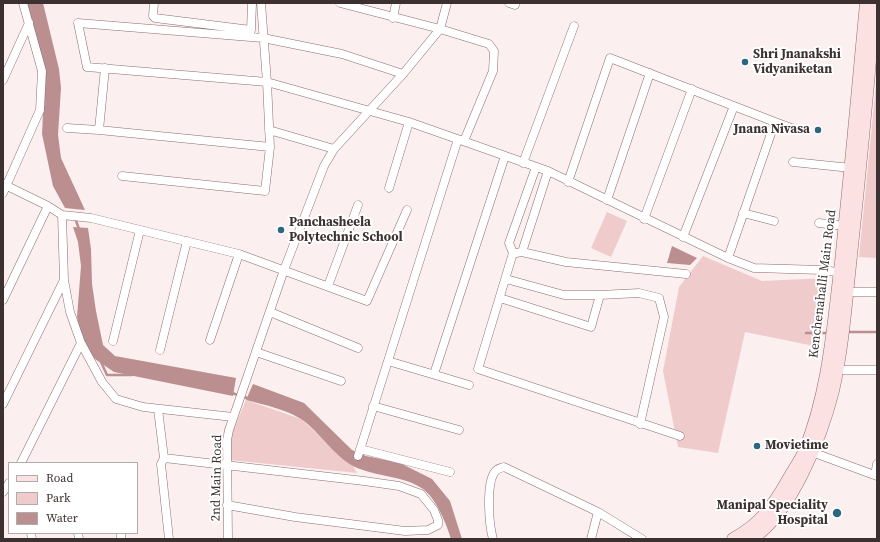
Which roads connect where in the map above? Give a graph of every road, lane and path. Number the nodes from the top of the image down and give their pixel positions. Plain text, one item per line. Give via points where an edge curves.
1 (23, 3) edge
2 (154, 3) edge
3 (252, 3) edge
4 (261, 3) edge
5 (340, 3) edge
6 (396, 3) edge
7 (447, 3) edge
8 (866, 3) edge
9 (876, 3) edge
10 (393, 18) junction
11 (29, 23) junction
12 (574, 26) dead end
13 (440, 29) junction
14 (263, 38) junction
15 (875, 41) edge
16 (105, 68) junction
17 (650, 73) junction
18 (402, 74) junction
19 (3, 80) edge
20 (267, 82) junction
21 (692, 89) junction
22 (734, 106) junction
23 (369, 111) junction
24 (409, 122) junction
25 (775, 122) junction
26 (67, 128) dead end
27 (794, 129) dead end
28 (99, 130) junction
29 (269, 130) junction
30 (461, 140) junction
31 (270, 147) junction
32 (334, 149) junction
33 (505, 156) junction
34 (793, 162) dead end
35 (522, 163) junction
36 (536, 167) junction
37 (851, 168) junction
38 (548, 171) junction
39 (122, 176) dead end
40 (568, 182) junction
41 (4, 188) edge
42 (389, 188) dead end
43 (607, 200) junction
44 (358, 205) dead end
45 (48, 206) junction
46 (407, 210) dead end
47 (743, 213) junction
48 (65, 216) junction
49 (644, 219) junction
50 (774, 221) dead end
51 (819, 223) dead end
52 (845, 226) junction
53 (140, 230) junction
54 (683, 237) junction
55 (188, 241) junction
56 (518, 252) junction
57 (239, 254) junction
58 (728, 258) junction
59 (284, 270) junction
60 (844, 273) junction
61 (686, 274) dead end
62 (506, 279) junction
63 (64, 280) junction
64 (328, 286) junction
65 (847, 292) junction
66 (877, 292) edge
67 (600, 295) junction
68 (500, 298) junction
69 (3, 300) edge
70 (270, 312) junction
71 (210, 340) dead end
72 (113, 341) dead end
73 (81, 342) junction
74 (358, 348) dead end
75 (160, 350) dead end
76 (256, 352) junction
77 (388, 361) junction
78 (836, 370) junction
79 (877, 370) edge
80 (434, 374) junction
81 (341, 382) dead end
82 (469, 385) dead end
83 (3, 404) edge
84 (373, 406) junction
85 (158, 409) junction
86 (234, 417) junction
87 (640, 424) junction
88 (459, 430) dead end
89 (680, 436) dead end
90 (809, 451) junction
91 (164, 458) junction
92 (21, 462) edge
93 (877, 464) edge
94 (228, 465) junction
95 (450, 472) dead end
96 (876, 476) edge
97 (227, 505) junction
98 (598, 512) junction
99 (169, 539) edge
100 (228, 539) edge
101 (493, 539) edge
102 (591, 539) edge
103 (642, 539) edge
104 (733, 539) edge
105 (751, 539) edge

1 - 11 street
2 - 3 street via 155,18 251,30
4 - 14 street
5 - 10 street
6 - 10 street
7 - 13 street
8 - 37 main road, Kenchenahalli Main Road
9 - 15 main road, Kenchenahalli Main Road
10 - 13 street
11 - 19 street
11 - 41 street via 42,71 40,110
12 - 35 street
13 - 18 street, 2nd Main Road
13 - 30 street via 489,44 494,51 493,71
14 - 16 street via 78,23 87,67
14 - 18 street via 342,54
14 - 20 street
15 - 60 main road, Kenchenahalli Main Road
16 - 20 street
16 - 28 street
17 - 21 street
17 - 40 street via 610,58
17 - 43 street
18 - 23 street, 2nd Main Road
20 - 23 street
20 - 29 street
21 - 22 street
21 - 49 street
22 - 25 street
22 - 54 street
23 - 24 street
23 - 32 street, 2nd Main Road
24 - 30 street
24 - 42 street
25 - 27 street
25 - 47 street
26 - 28 street
28 - 31 street
29 - 31 street
29 - 32 street
30 - 33 street
30 - 77 street
31 - 39 street via 265,190
32 - 59 street, 2nd Main Road via 324,166
33 - 35 street
33 - 80 street
34 - 37 street
35 - 36 street
36 - 38 street
36 - 56 street via 509,243
37 - 52 main road, Kenchenahalli Main Road
38 - 40 street
38 - 56 street
40 - 43 street
41 - 45 street
43 - 49 street
44 - 64 street
45 - 48 street
45 - 69 street
46 - 64 street via 367,301
47 - 50 street
47 - 58 street
48 - 53 street via 91,218
48 - 63 street
49 - 54 street
51 - 52 street
52 - 60 main road, Kenchenahalli Main Road
53 - 55 street
53 - 72 street
54 - 58 street
55 - 57 street
55 - 75 street
56 - 61 street via 566,262
56 - 62 street
57 - 59 street
57 - 71 street
58 - 60 street via 754,268
59 - 64 street
59 - 70 street, 2nd Main Road
60 - 65 main road, Kenchenahalli Main Road
60 - 90 main road, Kenchenahalli Main Road via 824,389
62 - 67 street via 564,295
62 - 68 street
63 - 73 street via 70,312
63 - 83 street
65 - 66 street
65 - 78 main road, Kenchenahalli Main Road
67 - 68 street via 591,327
67 - 87 street via 640,293 659,298 664,317
68 - 87 street via 478,369
70 - 74 street
70 - 76 street, 2nd Main Road
73 - 85 street via 102,382 116,399
73 - 92 street
76 - 81 street
76 - 86 street, 2nd Main Road
77 - 80 street
77 - 84 street
78 - 79 street
78 - 90 main road, Kenchenahalli Main Road via 833,391
80 - 82 street
84 - 88 street
84 - 95 street via 359,453
85 - 86 street
85 - 91 street
86 - 94 street, 2nd Main Road via 227,440
87 - 89 street
90 - 96 street
90 - 104 main road, Kenchenahalli Main Road via 764,517
90 - 105 main road, Kenchenahalli Main Road via 783,506 770,523
91 - 94 street
91 - 99 street via 162,464
93 - 96 street
94 - 97 street, 2nd Main Road
94 - 97 street via 398,486 421,494 434,510 438,525 428,530 405,531 295,517
97 - 100 street, 2nd Main Road
98 - 101 street via 504,467 497,469 493,474 491,484
98 - 102 street
98 - 103 street

